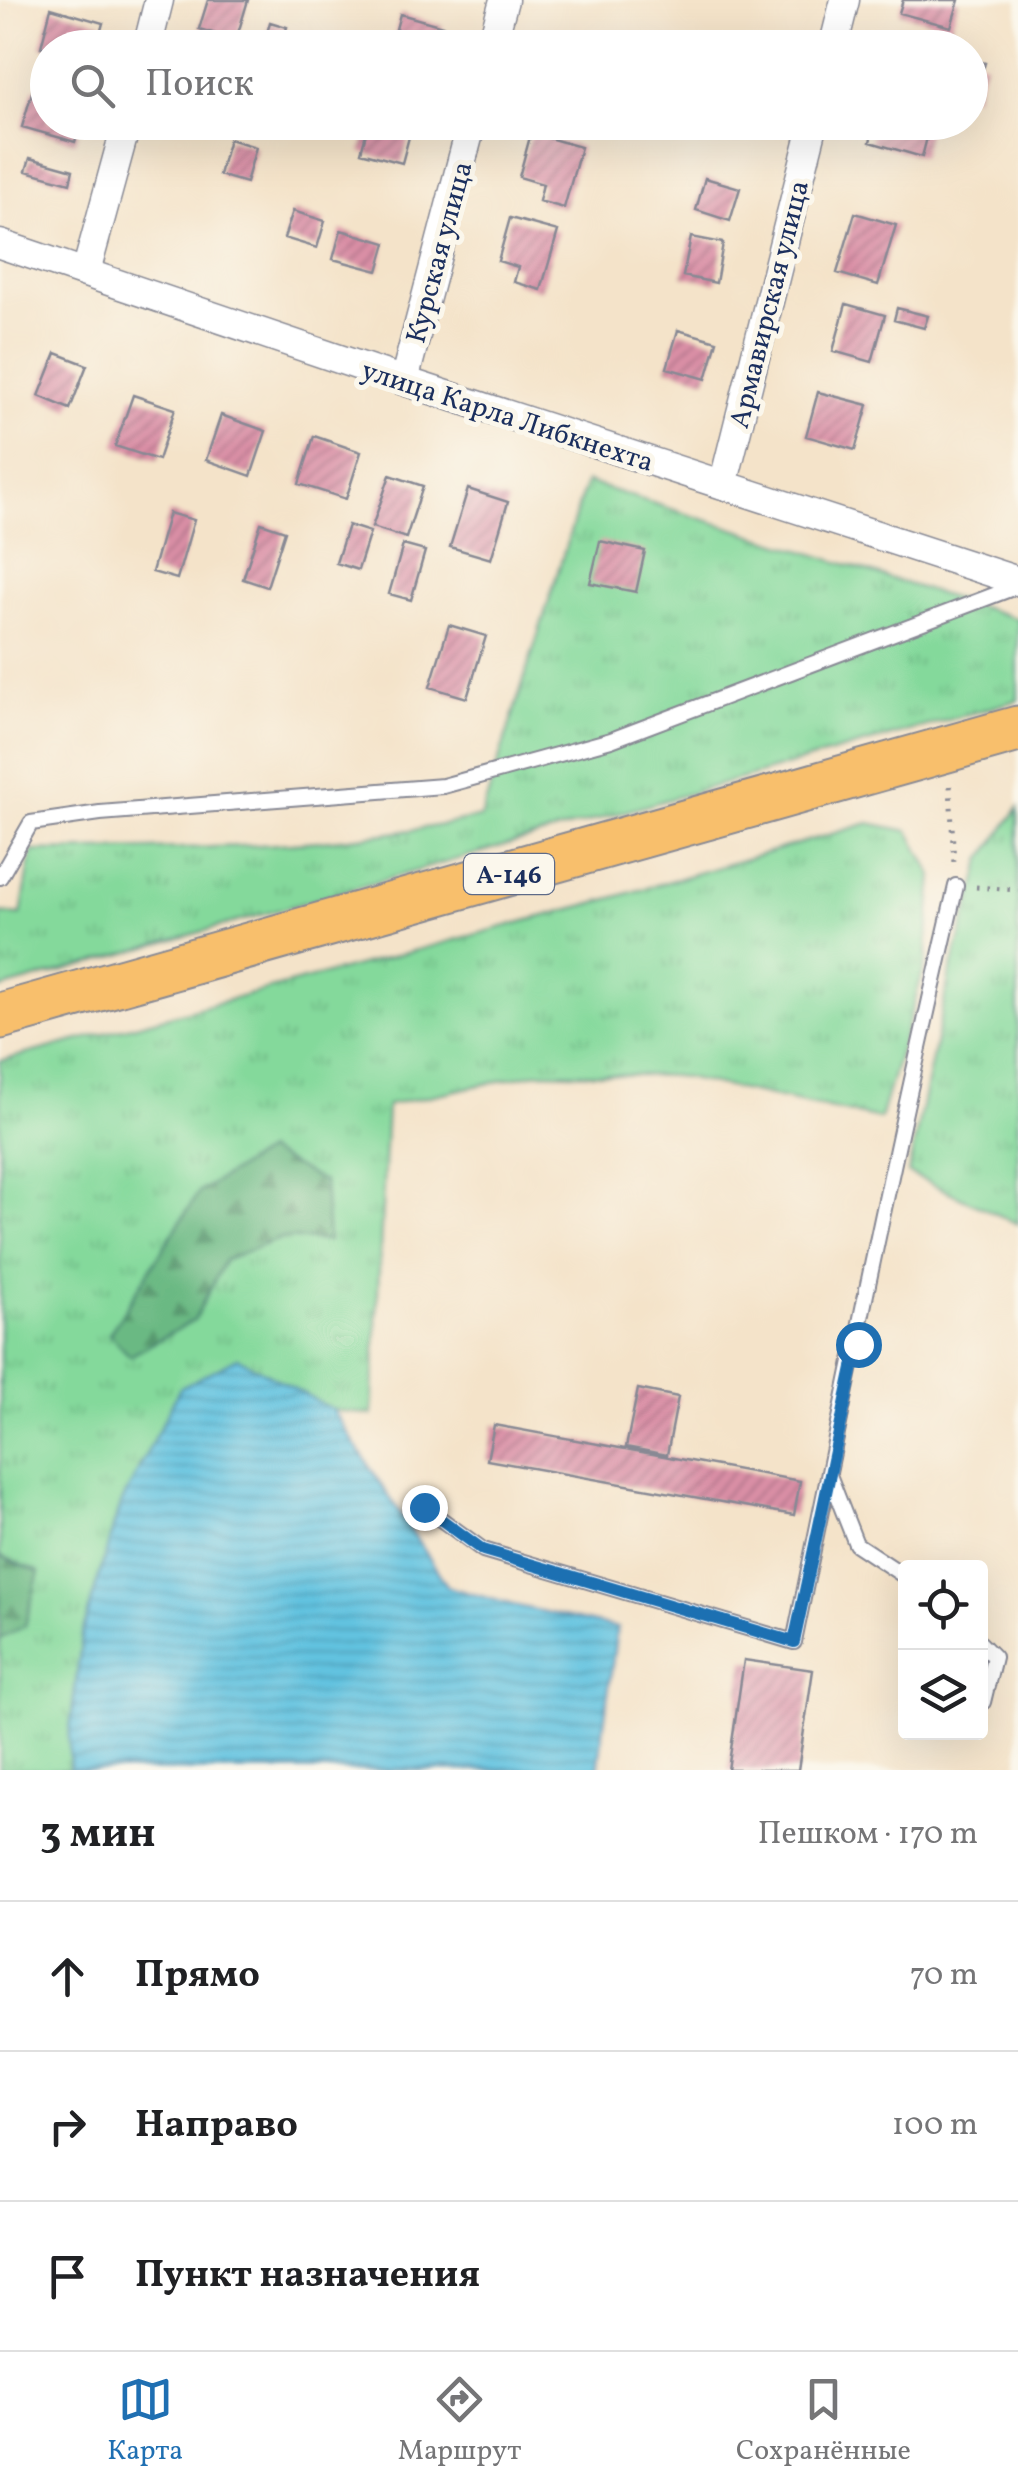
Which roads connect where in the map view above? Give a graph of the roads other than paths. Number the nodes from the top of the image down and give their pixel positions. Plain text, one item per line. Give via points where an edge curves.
1 (159, 0) edge
2 (504, 0) edge
3 (845, 0) edge
4 (151, 30) edge
5 (496, 30) edge
6 (838, 30) edge
7 (121, 140) edge
8 (467, 140) edge
9 (809, 140) edge
10 (0, 244) edge
11 (86, 272) junction
12 (404, 381) junction
13 (722, 485) junction
14 (1018, 583) edge
15 (1018, 729) edge
16 (0, 877) edge
17 (956, 886) road end
18 (0, 1016) edge
19 (829, 1474) junction
20 (424, 1507) dead end
21 (898, 1572) edge
22 (988, 1650) edge
23 (988, 1681) edge

1 - 4 street
2 - 5 street
3 - 6 street
7 - 11 street
8 - 12 street, Курская улица
9 - 13 street, Армавирская улица
10 - 11 street, улица Карла Либкнехта
11 - 12 street, улица Карла Либкнехта
12 - 13 street, улица Карла Либкнехта
13 - 14 street, улица Карла Либкнехта
14 - 16 lane via 611,740 443,786 31,823
15 - 18 highway, А-146
17 - 19 lane
19 - 20 lane via 794,1642 483,1550
19 - 21 lane via 856,1544
22 - 23 lane via 994,1656

